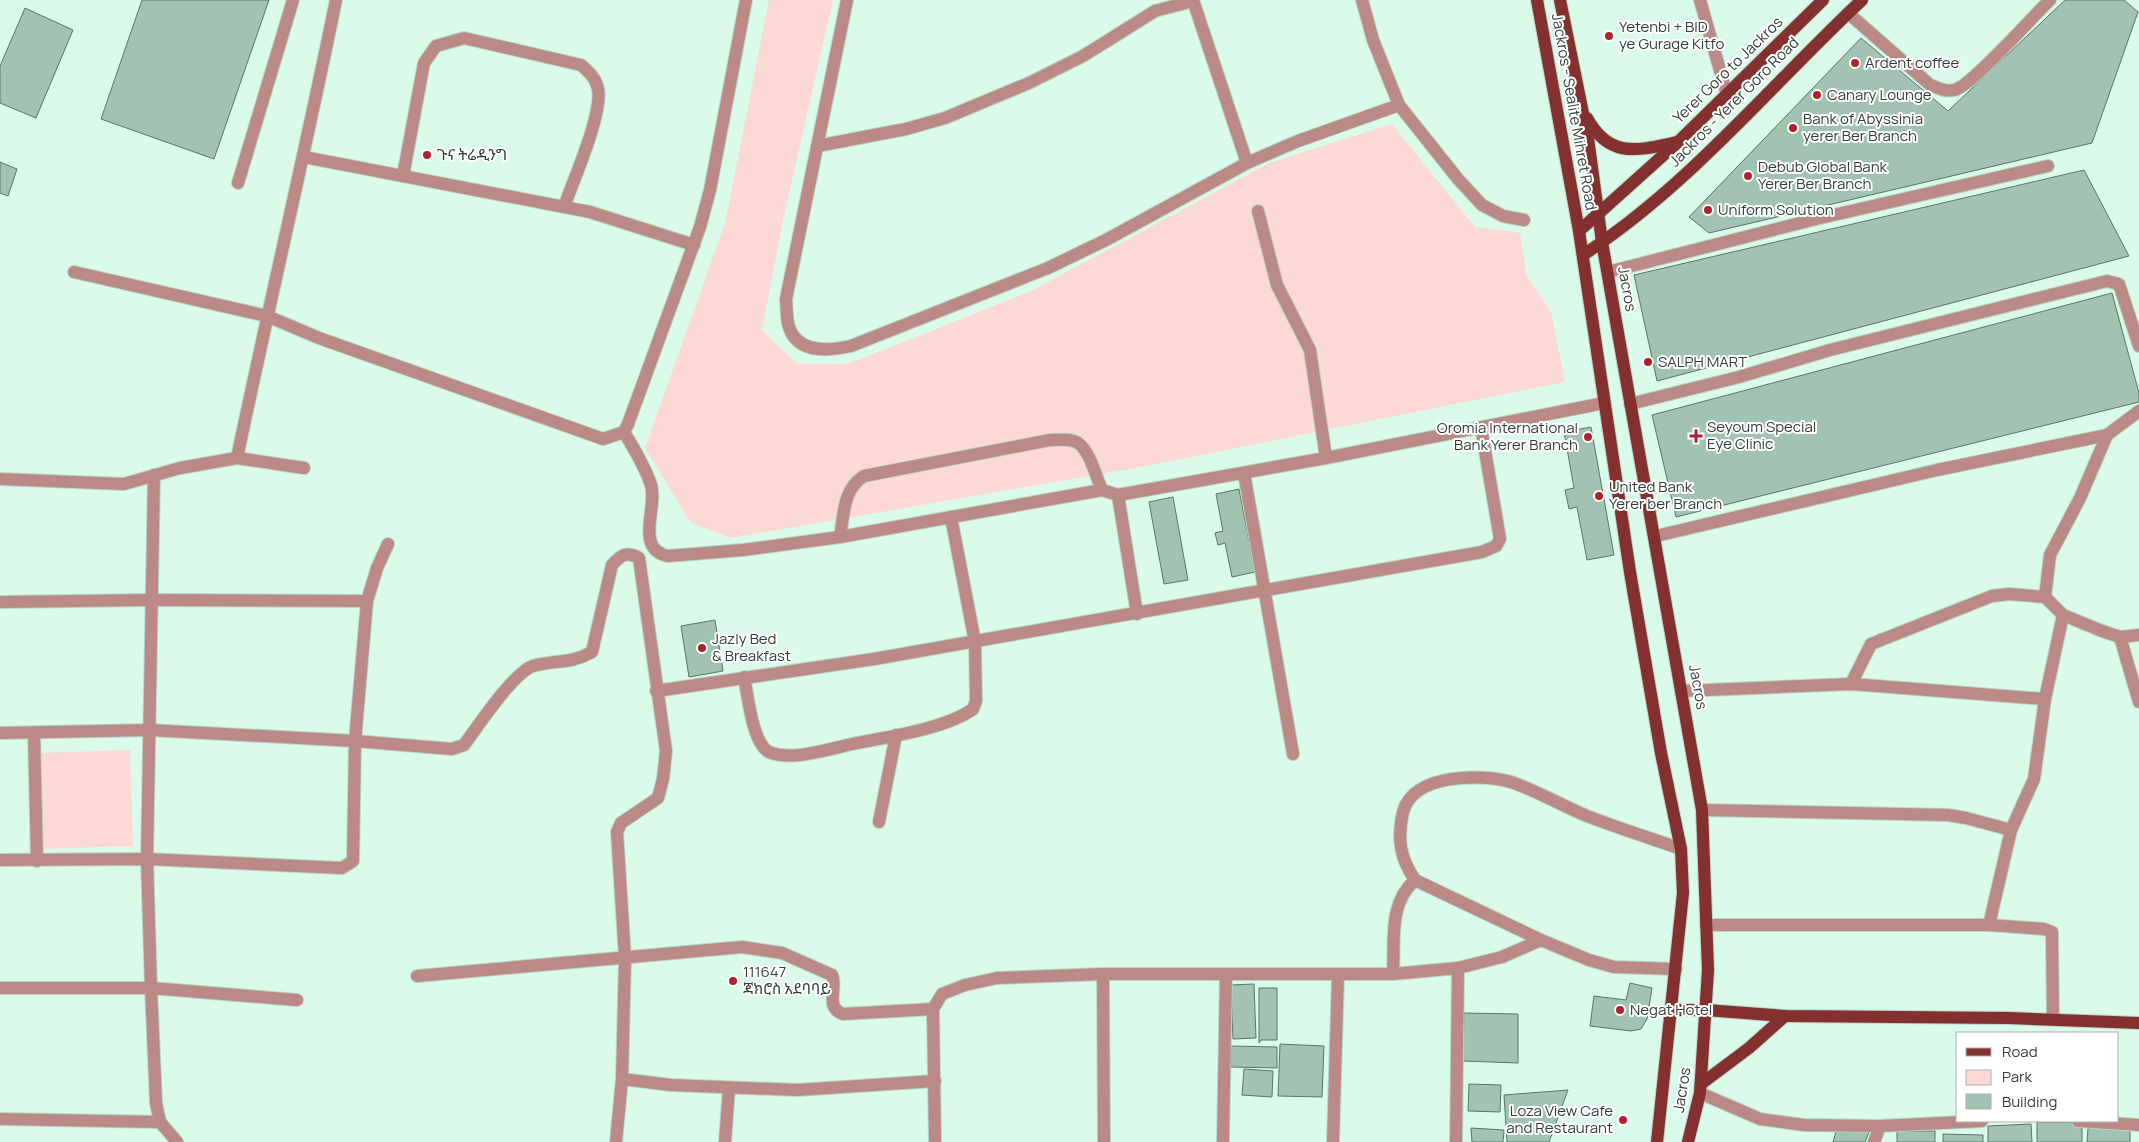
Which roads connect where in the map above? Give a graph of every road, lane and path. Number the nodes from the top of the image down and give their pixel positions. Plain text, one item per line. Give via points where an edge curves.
1 (293, 0) edge
2 (336, 0) edge
3 (746, 0) edge
4 (848, 0) edge
5 (1362, 0) edge
6 (1537, 0) edge
7 (1560, 0) edge
8 (1700, 0) edge
9 (1823, 0) edge
10 (1862, 0) edge
11 (2050, 0) edge
12 (1193, 1) edge
13 (1154, 6) edge
14 (1848, 12) junction
15 (1727, 95) junction
16 (1580, 105) junction
17 (1399, 106) junction
18 (1678, 142) junction
19 (817, 146) junction
20 (304, 157) junction
21 (1247, 163) junction
22 (2048, 166) dead end
23 (402, 176) junction
24 (238, 183) dead end
25 (564, 208) junction
26 (1258, 211) dead end
27 (1598, 214) junction
28 (1524, 220) dead end
29 (1579, 231) junction
30 (1602, 242) junction
31 (694, 245) junction
32 (1583, 255) junction
33 (74, 272) dead end
34 (1608, 272) junction
35 (267, 316) junction
36 (2139, 346) edge
37 (1604, 403) junction
38 (1630, 404) junction
39 (2139, 411) edge
40 (1481, 427) junction
41 (624, 432) junction
42 (2107, 435) junction
43 (237, 458) junction
44 (1326, 458) junction
45 (304, 468) dead end
46 (1244, 473) junction
47 (154, 475) junction
48 (0, 479) edge
49 (1102, 490) junction
50 (1118, 495) junction
51 (951, 517) junction
52 (1656, 536) junction
53 (840, 537) junction
54 (388, 544) dead end
55 (652, 548) junction
56 (639, 558) junction
57 (1267, 592) junction
58 (2045, 597) junction
59 (150, 600) junction
60 (0, 602) edge
61 (367, 602) junction
62 (1136, 614) junction
63 (2063, 615) junction
64 (2139, 635) edge
65 (2120, 637) junction
66 (975, 642) junction
67 (744, 677) junction
68 (1851, 684) junction
69 (1682, 691) junction
70 (656, 692) junction
71 (2045, 699) junction
72 (2139, 702) edge
73 (149, 730) junction
74 (0, 733) edge
75 (34, 733) junction
76 (896, 735) junction
77 (355, 741) junction
78 (1293, 754) dead end
79 (1702, 810) junction
80 (878, 822) dead end
81 (2011, 830) junction
82 (1681, 849) junction
83 (0, 860) edge
84 (148, 860) junction
85 (37, 861) junction
86 (1416, 880) junction
87 (1706, 925) junction
88 (1989, 925) junction
89 (1541, 940) junction
90 (626, 958) junction
91 (1458, 968) junction
92 (1676, 969) junction
93 (1103, 974) junction
94 (1226, 974) junction
95 (1393, 974) junction
96 (1338, 975) junction
97 (417, 976) dead end
98 (0, 988) edge
99 (151, 988) junction
100 (297, 1000) dead end
101 (933, 1009) junction
102 (1671, 1010) junction
103 (1706, 1010) junction
104 (1785, 1016) junction
105 (2053, 1019) junction
106 (2139, 1023) edge
107 (622, 1079) junction
108 (934, 1080) junction
109 (729, 1088) junction
110 (1700, 1089) junction
111 (0, 1119) edge
112 (160, 1122) junction
113 (1962, 1122) edge
114 (2093, 1122) edge
115 (2139, 1125) edge
116 (1880, 1126) junction
117 (177, 1142) edge
118 (616, 1142) edge
119 (726, 1142) edge
120 (935, 1142) edge
121 (1104, 1142) edge
122 (1223, 1142) edge
123 (1334, 1142) edge
124 (1456, 1142) edge
125 (1657, 1142) edge
126 (1688, 1142) edge
127 (1874, 1142) edge

1 - 24 street
2 - 20 street
3 - 31 street via 710,190
4 - 19 street
5 - 17 street via 1373,40
6 - 29 main road, Jackros - Sealite Mihret Road
7 - 16 main road
8 - 15 street
9 - 15 main road, Yerer Goro to Jackros
10 - 14 main road, Jackros - Yerer Goro Road
11 - 14 street via 1956,90 1941,90 1929,84
12 - 13 street
12 - 21 street
13 - 19 street via 1083,56 1029,84 945,118
14 - 30 main road, Jackros - Yerer Goro Road via 1695,165
15 - 18 main road, Yerer Goro to Jackros
16 - 18 main road via 1593,129 1609,144 1621,149 1637,150
16 - 27 main road, Jacros via 1588,138
17 - 21 street via 1298,141
17 - 28 street via 1482,205 1503,216
18 - 27 main road, Yerer Goro to Jackros
19 - 21 street via 786,299 789,327 796,339 812,348 829,351 851,346 1048,268
20 - 23 street
20 - 35 street
22 - 34 street via 1816,219
23 - 25 street
23 - 25 street via 424,63 436,46 464,38 581,65 593,76 598,90 598,108
25 - 31 street via 590,212
26 - 44 street via 1277,285 1310,350
27 - 29 main road, Yerer Goro to Jackros
27 - 30 main road, Jacros
29 - 32 main road, Jacros
30 - 32 main road
30 - 34 main road, Jacros
31 - 41 street
32 - 37 main road, Jacros
33 - 35 street
34 - 38 main road, Jacros
35 - 41 street via 319,338 603,439
35 - 43 street
36 - 38 street via 2123,292 2118,284 2107,281
37 - 40 street
37 - 82 main road, Jacros via 1661,753
38 - 52 main road, Jacros
39 - 42 street
40 - 44 street
40 - 57 street via 1500,539 1496,546 1482,552
41 - 55 street via 651,486 649,538
42 - 52 street via 1938,470
42 - 58 street via 2080,498 2050,555
43 - 45 street
43 - 47 street
44 - 46 street
46 - 50 street
46 - 57 street
47 - 48 street via 124,484
47 - 59 street
49 - 50 street
49 - 51 street
49 - 53 street via 1078,443 1067,439 1050,440 864,476 854,482 847,495
50 - 62 street
51 - 53 street
51 - 66 street
52 - 69 main road, Jacros
53 - 55 street via 668,556
54 - 61 street
55 - 56 street
56 - 70 street
56 - 77 street via 630,553 620,555 612,565 592,652 579,660 531,667 517,676 464,744 452,749
57 - 62 street
57 - 78 street
58 - 63 street
58 - 68 street via 1992,596 1870,644
59 - 60 street
59 - 61 street
59 - 73 street
61 - 77 street
62 - 66 street
63 - 65 street
63 - 71 street
64 - 65 street
65 - 72 street
66 - 67 street
66 - 76 street via 976,701 973,709 951,721
67 - 70 street
67 - 76 street via 754,727 768,751 779,755 799,755
68 - 69 street
68 - 71 street
69 - 79 main road, Jacros
70 - 90 street via 666,751 658,798 621,823 617,832
71 - 81 street via 2034,779
73 - 75 street
73 - 77 street
73 - 84 street
74 - 75 street
75 - 85 street
76 - 80 street
77 - 84 street via 353,861 342,868
79 - 81 street via 1948,816
79 - 87 main road, Jacros
81 - 88 street
82 - 86 street via 1588,816 1513,783 1496,779 1442,780 1415,792 1404,807 1399,828 1400,849 1406,867
82 - 92 main road, Jacros via 1683,893
83 - 85 street
84 - 85 street
84 - 99 street
86 - 89 street
86 - 95 street via 1400,898 1396,909
87 - 88 street
87 - 103 main road, Jacros
88 - 105 street via 2031,926 2052,932
89 - 91 street via 1502,957
89 - 92 street via 1614,967
90 - 97 street
90 - 101 street via 742,947 763,948 832,975 834,1008 843,1014
90 - 107 street
91 - 95 street
91 - 124 street
92 - 102 main road, Jacros
93 - 94 street
93 - 101 street via 997,978 942,994
93 - 121 street
94 - 96 street
94 - 122 street
95 - 96 street
96 - 123 street
98 - 99 street
99 - 100 street
99 - 112 street via 156,1103
101 - 108 street
102 - 103 main road
102 - 125 main road, Jacros
103 - 104 main road
103 - 110 main road, Jacros
104 - 105 main road
104 - 110 main road
105 - 106 main road
107 - 109 street
107 - 118 street
108 - 109 street via 796,1090
108 - 120 street
109 - 119 street
110 - 116 street via 1760,1119 1804,1125
110 - 126 main road, Jacros
111 - 112 street
112 - 117 street
113 - 116 street
114 - 115 street
116 - 127 street

